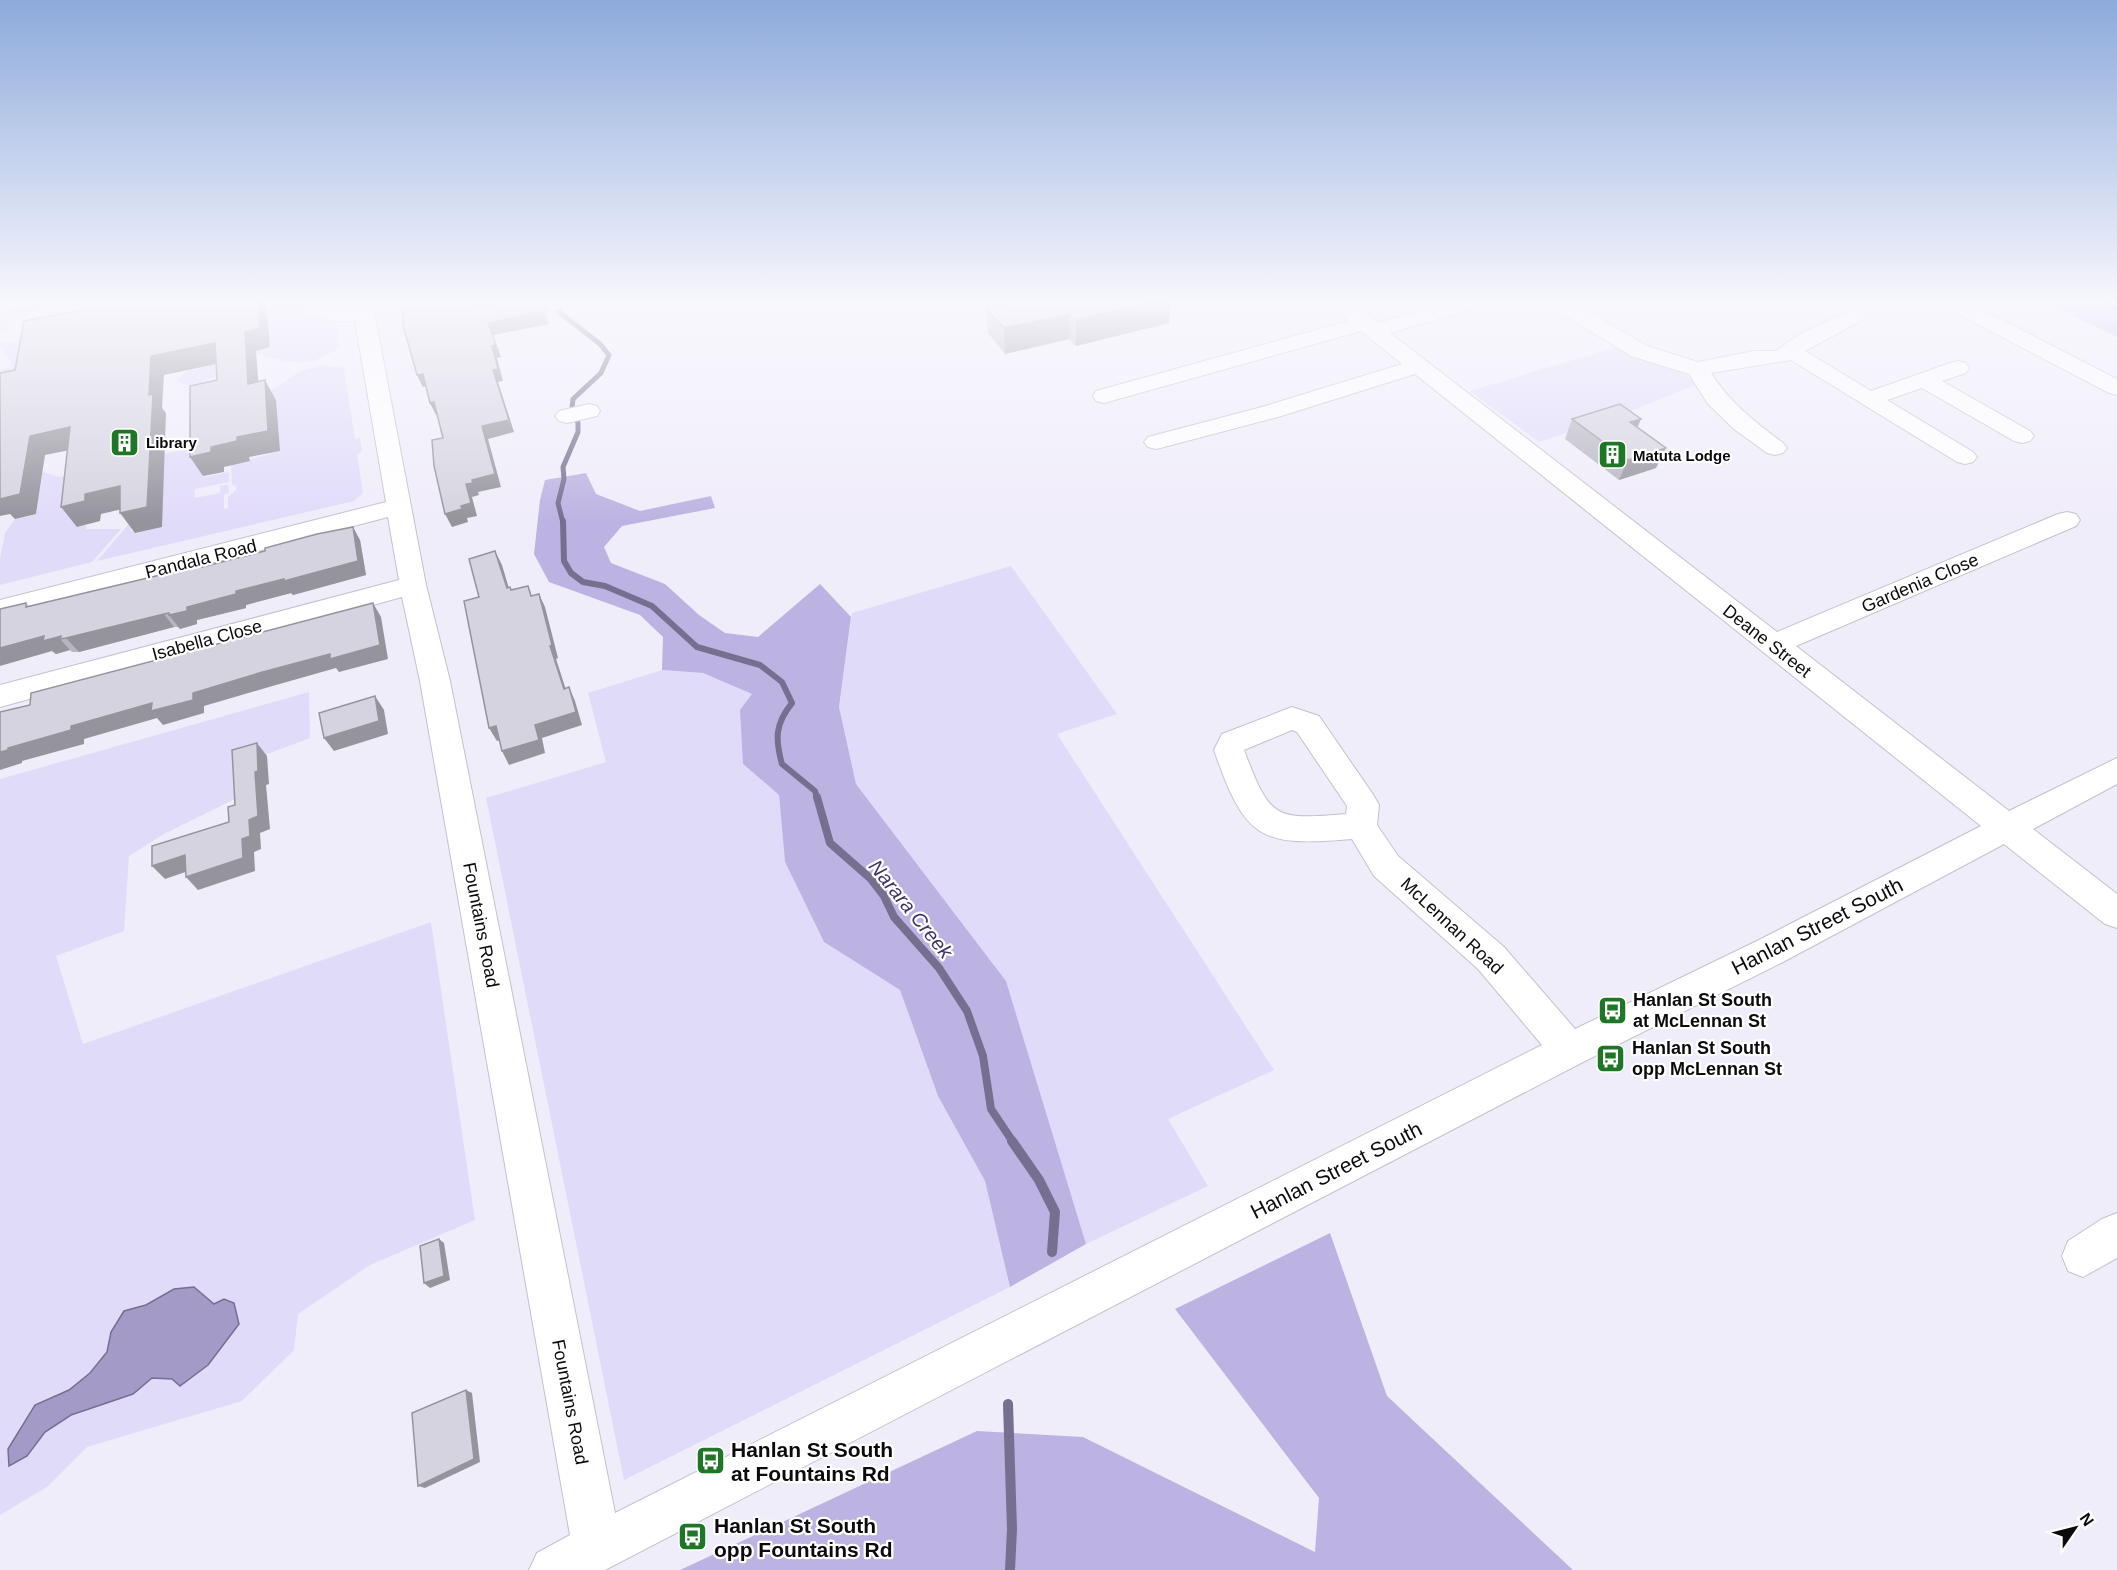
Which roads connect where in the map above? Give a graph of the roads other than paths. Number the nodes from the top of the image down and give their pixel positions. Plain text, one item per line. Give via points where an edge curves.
1 (376, 374) edge
2 (1188, 374) edge
3 (1392, 374) edge
4 (1429, 374) edge
5 (1700, 374) edge
6 (1828, 374) edge
7 (1940, 374) edge
8 (2090, 374) edge
9 (1924, 380) junction
10 (2117, 388) edge
11 (1104, 396) dead end
12 (1869, 399) junction
13 (2022, 436) dead end
14 (1156, 442) dead end
15 (1775, 447) dead end
16 (1965, 457) dead end
17 (400, 506) junction
18 (2067, 520) dead end
19 (413, 585) junction
20 (0, 609) edge
21 (1773, 645) junction
22 (0, 696) edge
23 (2117, 770) edge
24 (1361, 826) dead end
25 (2007, 827) junction
26 (2117, 914) edge
27 (1570, 1050) junction
28 (2117, 1233) edge
29 (2084, 1256) dead end
30 (597, 1548) junction
31 (554, 1570) edge

1 - 17 street, Fountains Road
2 - 11 street
3 - 14 street
4 - 21 street, Deane Street
5 - 15 street via 1716,399
6 - 12 street
7 - 9 street
8 - 10 street
9 - 12 street
9 - 13 street
12 - 16 street
17 - 19 street, Fountains Road
17 - 20 street, Pandala Road
18 - 21 street, Gardenia Close
19 - 22 street, Isabella Close
19 - 30 street, Fountains Road via 435,681
21 - 25 street, Deane Street
23 - 25 street, Hanlan Street South
24 - 27 street, McLennan Road via 1386,866 1491,958
25 - 26 street, Deane Street
25 - 27 street, Hanlan Street South via 1769,952
27 - 30 street, Hanlan Street South
28 - 29 street
30 - 31 street, Hanlan Street South

